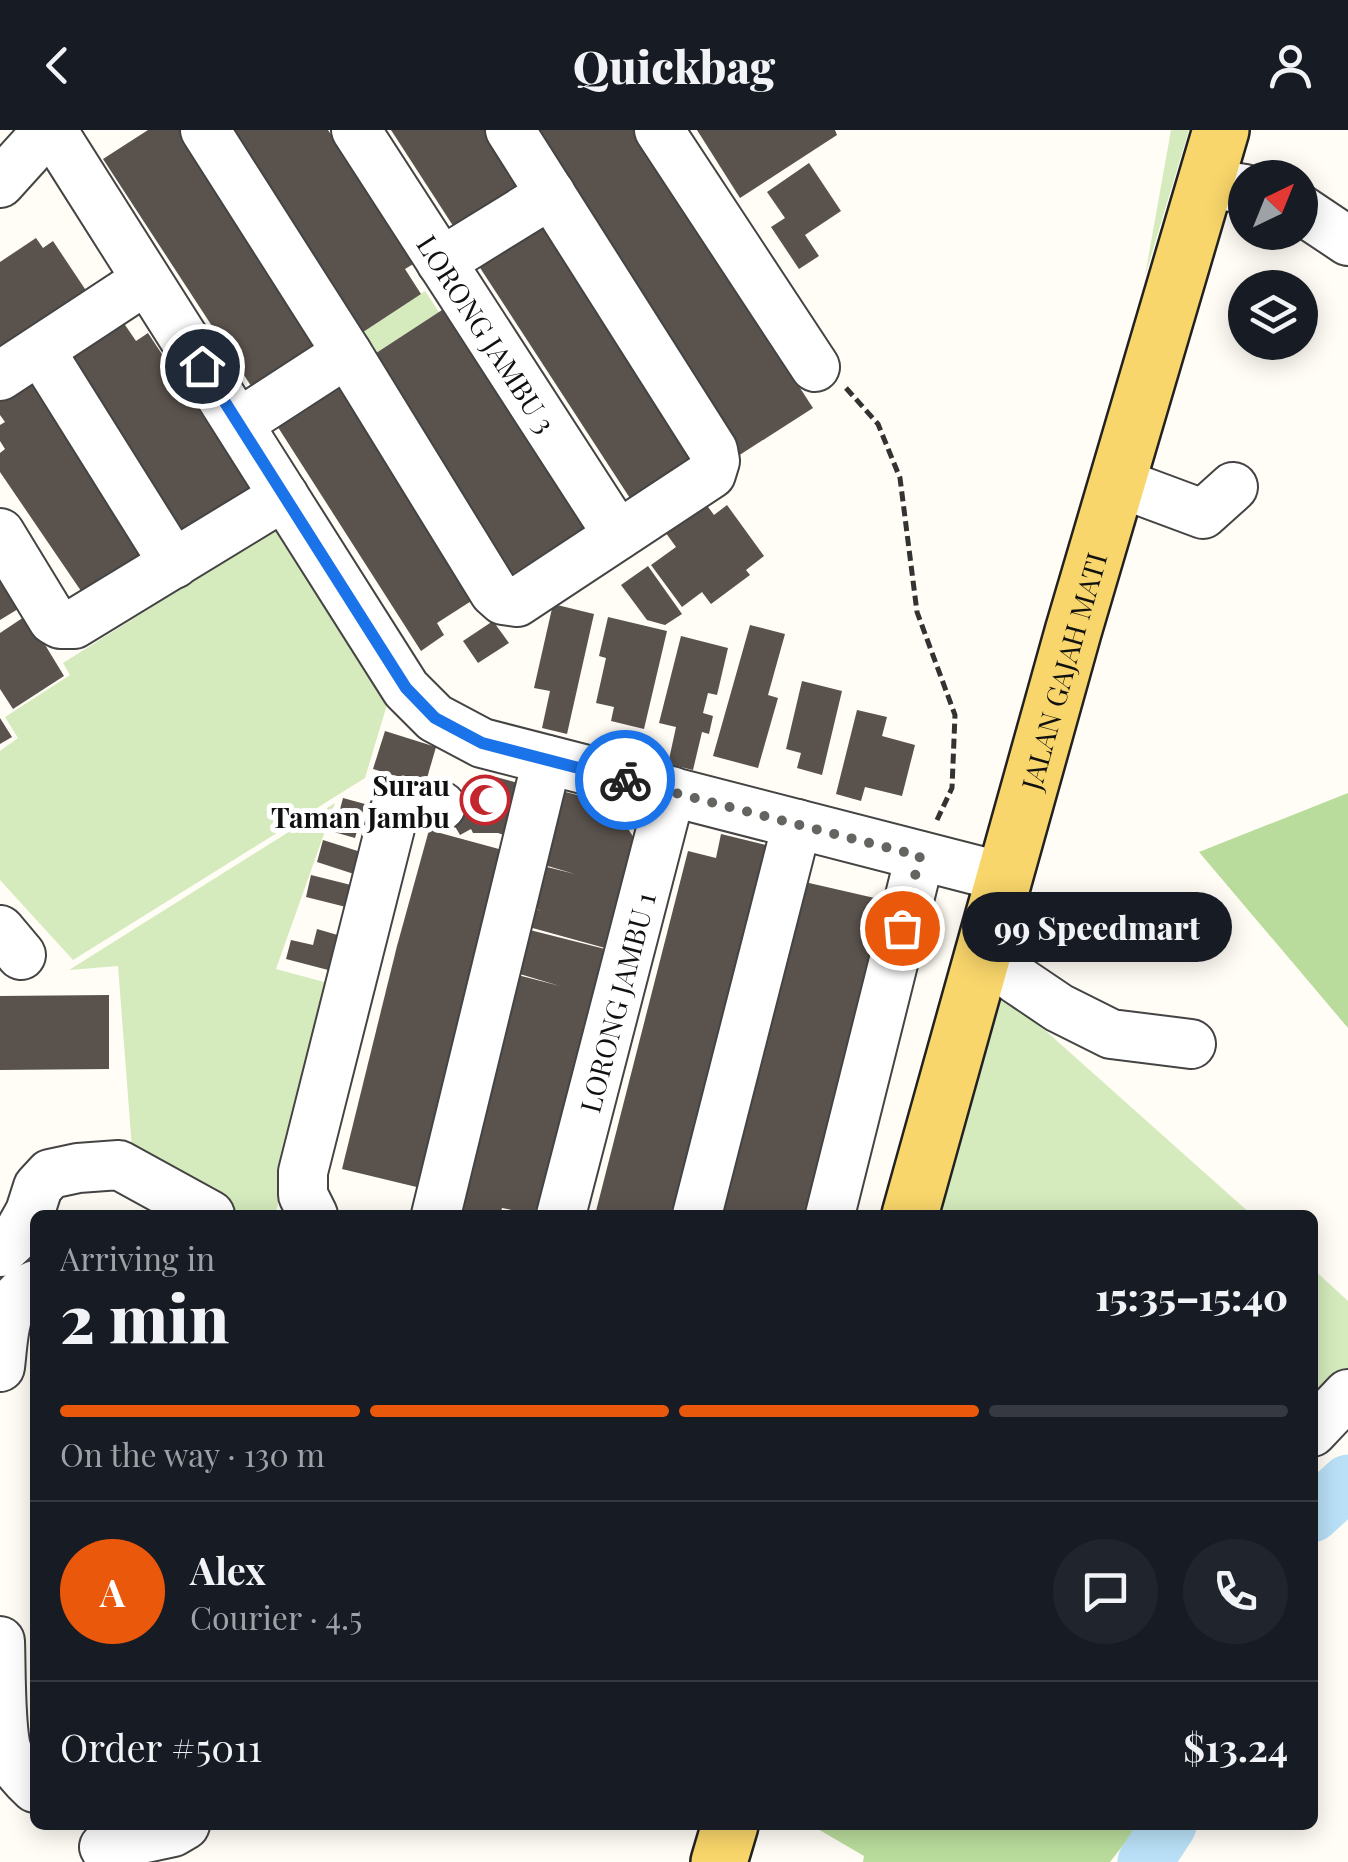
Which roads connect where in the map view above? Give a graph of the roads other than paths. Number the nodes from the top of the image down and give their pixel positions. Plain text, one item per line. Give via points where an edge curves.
1 (50, 130) edge
2 (204, 130) edge
3 (356, 130) edge
4 (510, 130) edge
5 (659, 130) edge
6 (1220, 130) edge
7 (0, 183) edge
8 (1225, 186) edge
9 (550, 194) junction
10 (1318, 221) edge
11 (1348, 241) edge
12 (441, 262) junction
13 (146, 280) junction
14 (40, 350) junction
15 (347, 354) junction
16 (815, 367) road end
17 (0, 376) edge
18 (239, 423) junction
19 (1117, 482) junction
20 (1233, 487) dead end
21 (284, 496) junction
22 (0, 533) edge
23 (618, 535) junction
24 (174, 564) junction
25 (547, 760) junction
26 (671, 792) junction
27 (420, 804) dead end
28 (797, 824) junction
29 (920, 856) junction
30 (1003, 877) junction
31 (986, 943) junction
32 (1191, 1044) dead end
33 (31, 1210) edge
34 (201, 1210) edge
35 (309, 1210) edge
36 (437, 1210) edge
37 (561, 1210) edge
38 (699, 1210) edge
39 (831, 1210) edge
40 (911, 1210) edge
41 (30, 1212) edge
42 (0, 1252) edge
43 (30, 1288) edge
44 (0, 1367) edge
45 (1348, 1394) edge
46 (1318, 1426) edge
47 (0, 1641) edge
48 (30, 1783) edge
49 (176, 1830) edge
50 (729, 1830) edge
51 (99, 1845) edge
52 (719, 1862) edge

1 - 7 street
1 - 13 street
2 - 15 street
3 - 12 street, LORONG JAMBU 3
4 - 9 street
5 - 16 street
6 - 8 main road, JALAN GAJAH MATI
8 - 19 main road, JALAN GAJAH MATI
9 - 12 street
9 - 23 street via 713,450 710,474
10 - 11 street
12 - 23 street, LORONG JAMBU 3
13 - 14 street
13 - 18 street
14 - 17 street
14 - 24 street
15 - 18 street
15 - 23 street via 503,600 516,602
18 - 21 street
19 - 20 street via 1203,514
19 - 30 main road, JALAN GAJAH MATI
21 - 24 street
21 - 25 street via 406,688 435,718 482,743
22 - 24 street via 60,624 74,624
25 - 26 street
25 - 36 street
26 - 28 street
26 - 37 street, LORONG JAMBU 1
27 - 35 street via 394,812 303,1172
28 - 29 street
28 - 38 street
29 - 30 street
29 - 39 street
30 - 31 main road, JALAN GAJAH MATI
31 - 32 street via 1016,979 1111,1034
31 - 40 main road, JALAN GAJAH MATI
33 - 34 street via 50,1174 119,1165
41 - 42 street
43 - 44 street via 16,1295 6,1317
45 - 46 street
47 - 48 street via 6,1751
49 - 51 street
50 - 52 main road

